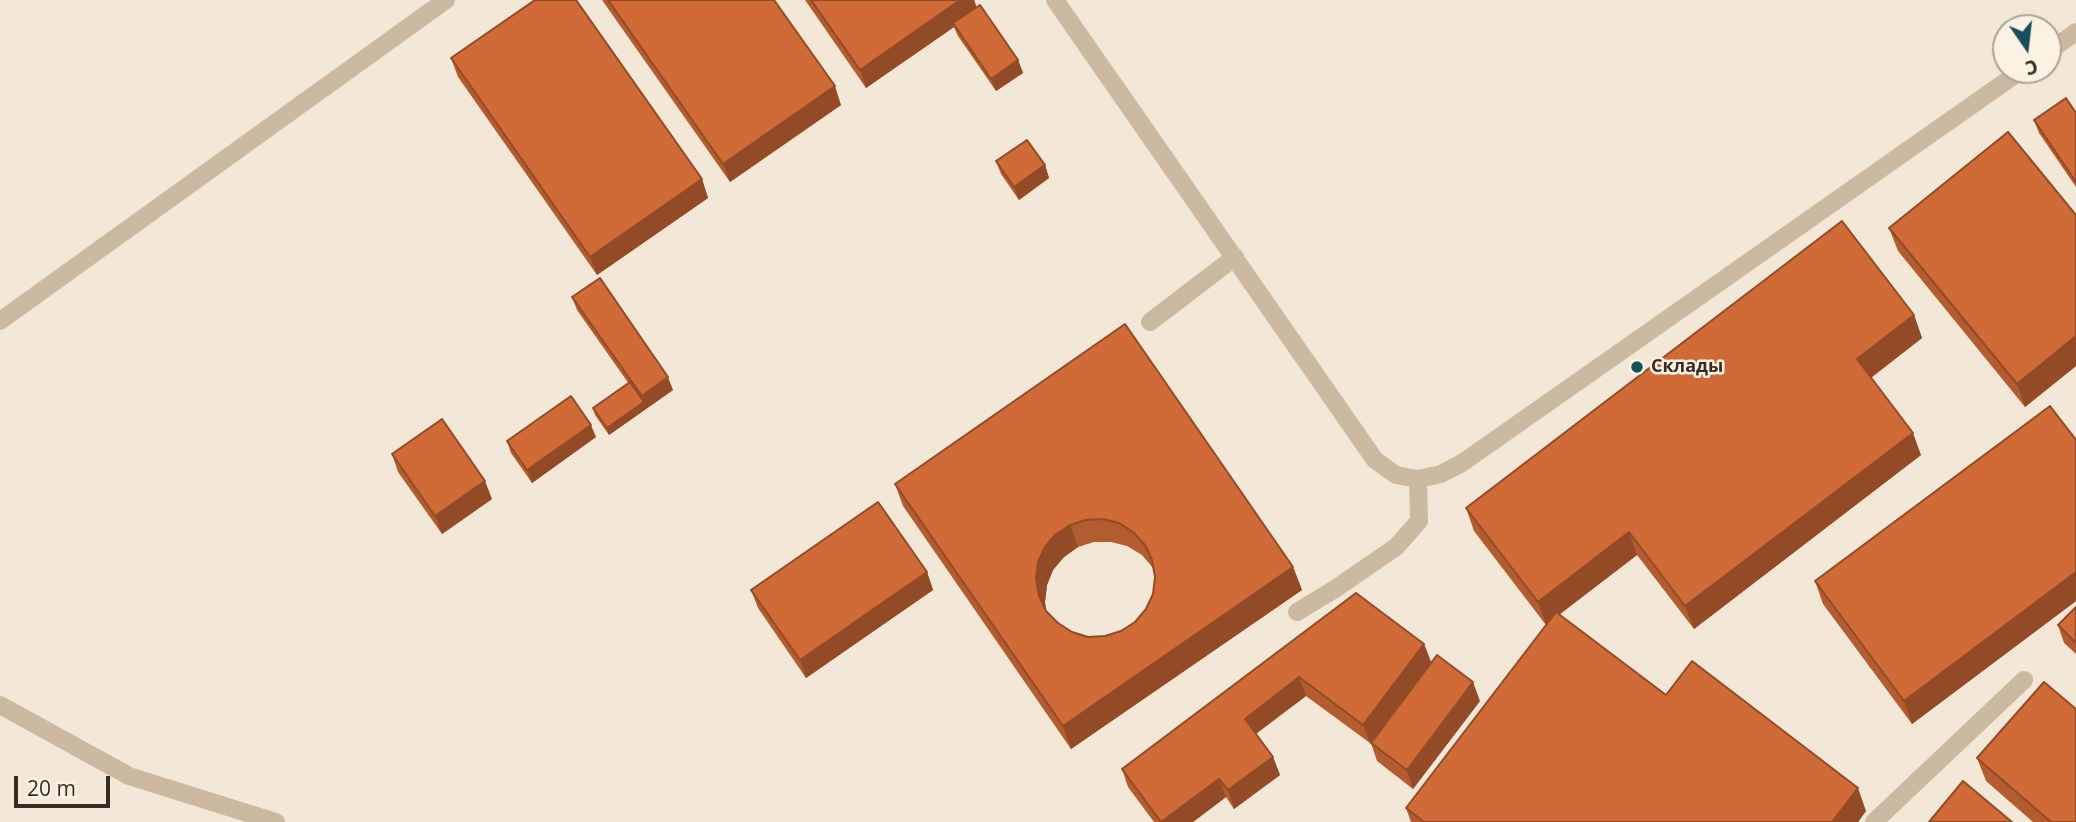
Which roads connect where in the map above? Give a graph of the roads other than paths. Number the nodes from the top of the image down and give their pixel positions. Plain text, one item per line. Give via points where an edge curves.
1 (446, 0) edge
2 (1055, 0) edge
3 (2002, 84) edge
4 (1235, 257) junction
5 (0, 321) edge
6 (1150, 322) dead end
7 (1418, 479) junction
8 (1297, 611) dead end
9 (2024, 680) dead end
10 (0, 705) edge
11 (275, 822) edge
12 (1874, 822) edge

1 - 5 street
2 - 4 street
3 - 7 street via 1462,463
4 - 6 street
4 - 7 street via 1375,460 1396,475
7 - 8 street via 1419,521 1396,547
9 - 12 street
10 - 11 street via 129,776

